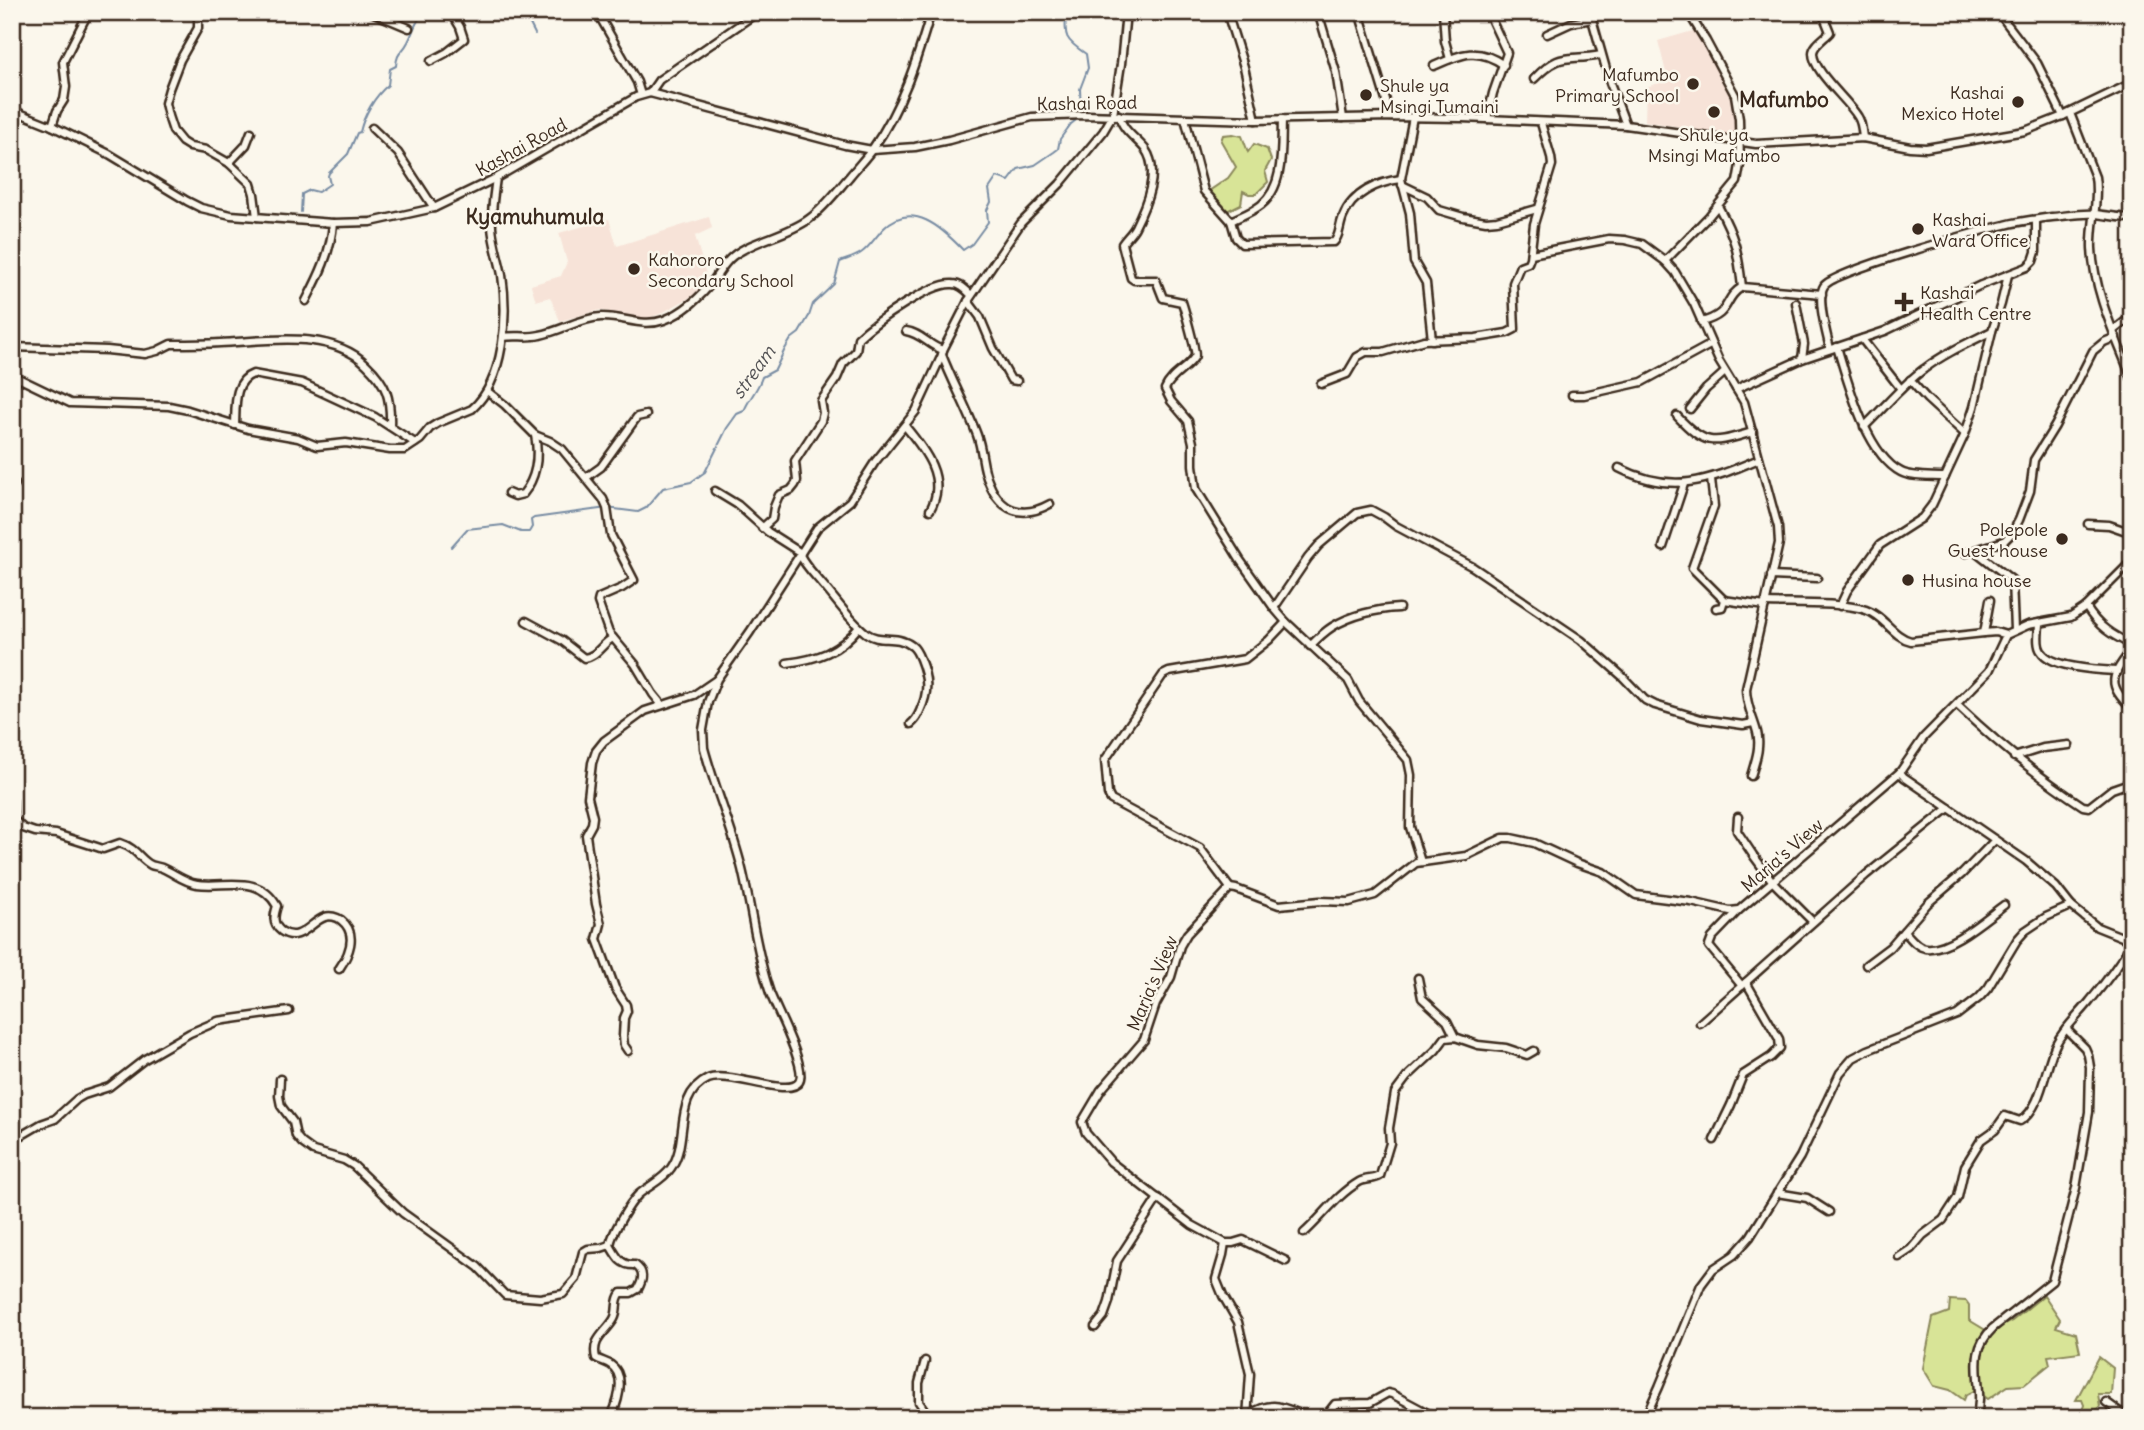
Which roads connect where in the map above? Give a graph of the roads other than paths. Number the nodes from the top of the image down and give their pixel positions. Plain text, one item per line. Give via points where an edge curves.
1 (198, 12) edge
2 (371, 12) edge
3 (451, 12) edge
4 (611, 12) edge
5 (758, 12) edge
6 (931, 12) edge
7 (1126, 12) edge
8 (1318, 12) edge
9 (1359, 12) edge
10 (1443, 12) edge
11 (1688, 12) edge
12 (1822, 12) edge
13 (1998, 12) edge
14 (88, 13) edge
15 (599, 16) edge
16 (1591, 16) edge
17 (1229, 19) dead end
18 (1492, 21) dead end
19 (409, 28) dead end
20 (1547, 34) dead end
21 (1601, 55) junction
22 (1450, 59) junction
23 (431, 61) dead end
24 (1504, 65) junction
25 (1434, 66) dead end
26 (1534, 79) dead end
27 (2132, 83) edge
28 (649, 93) junction
29 (640, 95) junction
30 (12, 110) edge
31 (2067, 114) junction
32 (1116, 115) junction
33 (1391, 117) junction
34 (1413, 117) junction
35 (1185, 118) junction
36 (1343, 118) junction
37 (1282, 119) junction
38 (1256, 120) junction
39 (1487, 120) junction
40 (1541, 123) junction
41 (1626, 125) junction
42 (52, 126) junction
43 (372, 128) dead end
44 (251, 132) dead end
45 (1863, 138) junction
46 (1740, 141) junction
47 (872, 150) junction
48 (229, 163) junction
49 (496, 178) junction
50 (1401, 182) junction
51 (1718, 206) junction
52 (434, 208) junction
53 (1537, 209) junction
54 (2095, 214) junction
55 (257, 217) junction
56 (2132, 218) edge
57 (2035, 220) junction
58 (1231, 221) junction
59 (333, 223) junction
60 (1531, 254) junction
61 (1665, 261) junction
62 (2008, 275) junction
63 (1742, 286) junction
64 (1822, 294) junction
65 (970, 298) junction
66 (306, 301) dead end
67 (1796, 303) dead end
68 (2132, 316) edge
69 (1701, 322) junction
70 (906, 331) dead end
71 (1992, 331) junction
72 (2115, 334) junction
73 (503, 337) junction
74 (1863, 339) junction
75 (1432, 340) junction
76 (1710, 345) junction
77 (12, 347) edge
78 (1833, 348) junction
79 (942, 353) junction
80 (1802, 359) junction
81 (1725, 372) junction
82 (12, 376) edge
83 (2132, 379) edge
84 (1910, 380) junction
85 (1017, 382) dead end
86 (1321, 384) dead end
87 (1735, 389) junction
88 (1901, 389) junction
89 (487, 391) junction
90 (1572, 395) dead end
91 (1690, 409) dead end
92 (646, 415) dead end
93 (1677, 416) dead end
94 (235, 425) junction
95 (390, 426) junction
96 (905, 426) junction
97 (1864, 427) junction
98 (1753, 432) junction
99 (1965, 434) junction
100 (535, 435) junction
101 (415, 443) junction
102 (1759, 459) junction
103 (1619, 468) dead end
104 (586, 477) junction
105 (1945, 477) junction
106 (1711, 479) junction
107 (1684, 484) junction
108 (715, 491) dead end
109 (508, 493) dead end
110 (1050, 504) dead end
111 (930, 510) dead end
112 (2088, 524) dead end
113 (762, 528) junction
114 (2132, 533) edge
115 (1663, 547) dead end
116 (1975, 551) junction
117 (1966, 553) dead end
118 (801, 554) junction
119 (2132, 561) edge
120 (1771, 576) junction
121 (1817, 578) dead end
122 (1724, 600) junction
123 (1990, 600) dead end
124 (1765, 604) junction
125 (1840, 606) junction
126 (2086, 607) junction
127 (1274, 608) junction
128 (1399, 608) dead end
129 (1716, 608) dead end
130 (526, 621) dead end
131 (1286, 622) junction
132 (2039, 623) junction
133 (859, 627) junction
134 (2014, 630) junction
135 (1984, 633) junction
136 (2006, 635) junction
137 (613, 638) junction
138 (1310, 646) junction
139 (2132, 647) edge
140 (787, 663) dead end
141 (2117, 671) junction
142 (717, 679) junction
143 (662, 705) junction
144 (1956, 705) junction
145 (2132, 709) edge
146 (1753, 723) junction
147 (911, 724) dead end
148 (2069, 745) dead end
149 (2014, 757) junction
150 (1900, 772) junction
151 (1751, 776) dead end
152 (2132, 782) edge
153 (12, 800) edge
154 (1949, 808) junction
155 (1738, 817) dead end
156 (1996, 840) junction
157 (1421, 862) junction
158 (1773, 882) junction
159 (1230, 888) junction
160 (2004, 905) dead end
161 (2071, 906) junction
162 (1739, 910) junction
163 (1812, 921) junction
164 (1904, 931) junction
165 (2132, 942) edge
166 (1866, 965) dead end
167 (339, 969) dead end
168 (1418, 978) dead end
169 (1744, 984) junction
170 (289, 1011) dead end
171 (1700, 1023) dead end
172 (2066, 1029) junction
173 (1455, 1037) junction
174 (628, 1051) dead end
175 (1534, 1051) dead end
176 (280, 1079) dead end
177 (1714, 1140) dead end
178 (12, 1141) edge
179 (1777, 1193) junction
180 (1158, 1198) junction
181 (1829, 1212) dead end
182 (1304, 1233) dead end
183 (1224, 1243) junction
184 (610, 1245) junction
185 (1899, 1257) dead end
186 (1286, 1261) dead end
187 (1095, 1327) dead end
188 (925, 1361) dead end
189 (2106, 1402) dead end
190 (1247, 1417) edge
191 (611, 1418) edge
192 (930, 1418) edge
193 (1310, 1418) edge
194 (1324, 1418) edge
195 (1437, 1418) edge
196 (1645, 1418) edge
197 (1976, 1418) edge
198 (2128, 1418) edge

1 - 48 street via 198,28 174,75 166,108 182,142
2 - 19 street
3 - 23 street via 464,39
4 - 15 street
5 - 28 street via 664,75
6 - 47 street via 900,103
7 - 32 street
8 - 36 street via 1336,72
9 - 33 street
10 - 22 street
11 - 46 street via 1735,95
12 - 45 street via 1830,32 1814,48 1815,60 1859,118
13 - 31 street via 2037,62
14 - 42 street via 63,62 64,100
15 - 29 street
16 - 20 street
16 - 21 street
17 - 38 street
18 - 24 street via 1507,50
21 - 26 street via 1559,59
21 - 41 street
22 - 24 street via 1482,53
22 - 25 street
24 - 39 street
27 - 31 street, Kashai Road
28 - 29 street, Kashai Road
28 - 47 street, Kashai Road
29 - 49 street, Kashai Road
30 - 42 street, Kashai Road
31 - 45 street, Kashai Road via 2025,131 1943,147 1910,148
31 - 54 street via 2095,177
32 - 35 street, Kashai Road
32 - 47 street, Kashai Road via 1032,117 949,140
32 - 65 street via 1021,223
32 - 127 street via 1152,164 1143,208 1122,244 1131,278 1157,280 1163,298 1182,302 1196,350 1164,389 1188,421 1199,494
33 - 34 street, Kashai Road
33 - 36 street, Kashai Road
34 - 39 street, Kashai Road
34 - 50 street
35 - 38 street, Kashai Road
35 - 58 street via 1204,191
36 - 37 street, Kashai Road
37 - 38 street, Kashai Road
37 - 58 street via 1274,190 1261,206
39 - 40 street, Kashai Road
40 - 41 street, Kashai Road
40 - 53 street via 1552,164
41 - 46 street, Kashai Road
42 - 55 street, Kashai Road via 194,205
43 - 52 street via 398,153
44 - 48 street
45 - 46 street, Kashai Road via 1776,144
46 - 51 street via 1737,182
47 - 73 street via 817,213 733,256 693,303 667,319 642,323 591,318 539,336
48 - 55 street via 253,188
49 - 52 street, Kashai Road
49 - 73 street via 492,231 503,279
50 - 53 street via 1427,197 1438,210 1463,217 1497,220
50 - 58 street via 1377,184 1350,204 1334,242 1242,244
50 - 75 street via 1410,213 1414,262 1426,283
51 - 61 street
51 - 63 street via 1733,234
52 - 59 street, Kashai Road via 371,222
53 - 60 street
54 - 56 street
54 - 57 street
54 - 72 street via 2092,247 2096,274
55 - 59 street, Kashai Road
57 - 62 street via 2036,256 2027,267
57 - 64 street via 1863,267 1829,282
59 - 66 street via 323,268
60 - 61 street via 1609,239 1642,244
60 - 75 street via 1513,283 1513,332
61 - 69 street via 1685,286
62 - 71 street
62 - 74 street
63 - 64 street
63 - 69 street via 1721,313
64 - 78 street
65 - 79 street
65 - 85 street via 1004,371
65 - 113 street via 960,285 944,285 911,299 858,338 856,351 821,401 821,421 795,461 795,485 779,495 772,519
67 - 80 street via 1804,344
68 - 72 street
69 - 76 street
70 - 79 street
71 - 84 street via 1951,351
71 - 99 street
72 - 83 street
72 - 116 street via 2093,351 2034,460 2031,491 2012,533 2004,541
73 - 89 street
74 - 78 street
74 - 88 street
75 - 86 street via 1366,352 1347,374
76 - 81 street
76 - 90 street via 1642,382
77 - 95 street via 145,354 171,344 290,340 334,344 356,355 378,375 388,394
78 - 80 street
78 - 97 street
79 - 96 street
79 - 110 street via 980,442 988,481 1002,504 1017,512
80 - 87 street
81 - 87 street
81 - 91 street
82 - 94 street via 70,403 169,406
84 - 88 street
84 - 99 street
87 - 98 street
88 - 97 street
89 - 100 street
89 - 101 street via 472,409 438,423
92 - 104 street via 637,416 601,467
93 - 98 street via 1708,441
94 - 95 street via 239,387 253,374 302,383
94 - 101 street via 317,446 346,443 402,450
95 - 101 street
96 - 111 street via 926,454 937,482
96 - 118 street via 858,490 817,528
97 - 105 street via 1873,444 1901,472
98 - 102 street
99 - 105 street
100 - 104 street via 558,445
100 - 109 street via 533,478 523,494
102 - 106 street
102 - 120 street via 1778,527
103 - 107 street via 1647,480
104 - 137 street via 603,499 611,535 634,580 598,599
105 - 125 street via 1929,511 1880,545
106 - 107 street
106 - 122 street via 1714,506 1692,568
107 - 115 street
108 - 113 street
112 - 114 street
113 - 118 street
116 - 117 street
116 - 134 street via 2012,580
118 - 133 street via 810,571
118 - 142 street
119 - 126 street
120 - 121 street
120 - 124 street
122 - 124 street
122 - 129 street via 1722,607
123 - 135 street
124 - 125 street
124 - 146 street via 1746,689
125 - 135 street via 1877,615 1902,639 1911,641
126 - 132 street via 2071,617
126 - 139 street via 2104,630
127 - 131 street
127 - 146 street via 1319,545 1357,513 1371,510 1473,567 1581,640 1645,700 1701,719
128 - 138 street via 1338,624
130 - 137 street via 561,639 584,658
131 - 138 street
131 - 159 street via 1245,659 1163,675 1105,760 1111,800 1200,848
132 - 134 street
132 - 141 street via 2038,645 2043,654 2077,667
133 - 140 street via 839,648
133 - 147 street via 874,638 898,639 916,651 928,686
134 - 136 street
135 - 136 street
136 - 144 street, Maria's View via 1989,671
137 - 143 street
138 - 157 street via 1342,673 1408,760 1410,827
139 - 141 street
141 - 145 street via 2114,687
142 - 143 street via 694,695
142 - 184 street via 708,702 704,748 743,870 766,978 801,1077 793,1088 718,1077 700,1085 682,1115 681,1144 671,1169 633,1201
143 - 174 street via 645,711 600,745 588,789 593,817 586,841 601,924 597,939 626,1005 623,1036
144 - 149 street
144 - 150 street, Maria's View via 1924,737
146 - 151 street via 1759,746
148 - 149 street
149 - 152 street via 2086,807
150 - 154 street
150 - 158 street, Maria's View
153 - 167 street via 13,819 23,828 103,849 120,843 149,864 198,885 244,884 265,892 277,906 275,924 288,934 304,932 324,917 341,920 351,938
154 - 156 street
154 - 163 street
155 - 158 street via 1737,831
156 - 161 street via 2043,874
156 - 164 street
157 - 159 street, Maria's View via 1375,895 1349,902 1279,905
157 - 162 street, Maria's View via 1466,856 1503,838 1521,839 1603,872 1636,895
158 - 162 street, Maria's View
158 - 163 street
159 - 180 street, Maria's View via 1187,934 1144,1041 1101,1090 1082,1122 1111,1162
160 - 164 street via 1940,947 1918,945
161 - 165 street via 2097,927
161 - 179 street via 2025,932 1988,988 1957,1015 1853,1058 1840,1073
162 - 169 street via 1709,946
163 - 169 street
164 - 166 street
165 - 172 street
168 - 173 street via 1422,998 1447,1021
169 - 171 street
169 - 177 street via 1780,1048 1743,1075
170 - 178 street via 218,1021 190,1032 109,1087 77,1099 55,1119
172 - 185 street via 2027,1117 2020,1121 2005,1116 1981,1140 1965,1166 1958,1197 1942,1220
172 - 197 street via 2085,1048 2090,1068 2089,1112 2076,1188 2052,1281 1993,1328 1979,1348
173 - 175 street via 1527,1055
173 - 182 street via 1445,1038 1395,1093 1390,1143 1380,1176 1356,1184
176 - 184 street via 281,1106 302,1143 354,1166 411,1219 478,1267 505,1295 540,1298 564,1294 576,1279 583,1252
179 - 181 street via 1807,1198
179 - 196 street via 1743,1246 1713,1269 1701,1285
180 - 183 street, Maria's View
180 - 187 street via 1117,1261 1109,1302
183 - 186 street via 1243,1240
183 - 190 street via 1216,1279 1238,1322 1250,1374
184 - 191 street via 619,1260 635,1265 643,1276 638,1289 616,1298 615,1316 594,1350 596,1358 617,1371 618,1400
188 - 192 street via 919,1402
189 - 198 street
190 - 193 street via 1271,1405
194 - 195 street via 1335,1404 1370,1403 1388,1393

